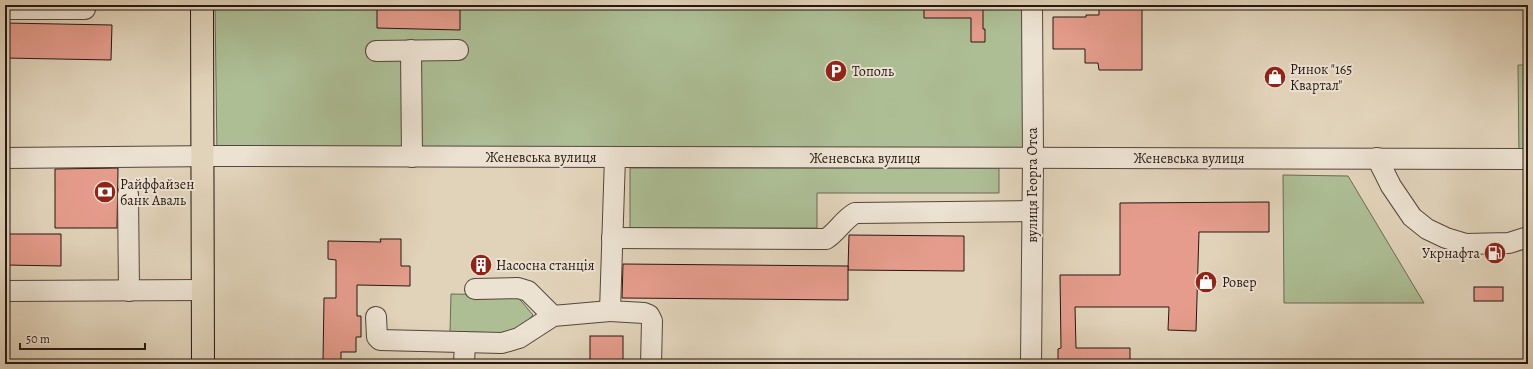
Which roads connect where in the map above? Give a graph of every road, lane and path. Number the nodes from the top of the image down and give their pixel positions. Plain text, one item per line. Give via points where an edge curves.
1 (202, 5) edge
2 (1032, 5) edge
3 (5, 9) edge
4 (85, 9) dead end
5 (376, 50) dead end
6 (411, 50) junction
7 (458, 50) dead end
8 (203, 156) junction
9 (412, 157) junction
10 (615, 157) junction
11 (5, 158) edge
12 (1033, 158) junction
13 (1377, 158) junction
14 (1528, 158) edge
15 (128, 194) dead end
16 (1032, 211) junction
17 (612, 238) junction
18 (1528, 238) edge
19 (475, 289) dead end
20 (203, 290) junction
21 (5, 291) edge
22 (129, 291) junction
23 (610, 311) junction
24 (553, 316) junction
25 (376, 317) dead end
26 (465, 342) junction
27 (203, 364) edge
28 (464, 364) edge
29 (651, 364) edge
30 (1031, 364) edge

1 - 8 main road
2 - 12 street, вулиця Георга Отса
3 - 4 street
5 - 6 street
6 - 7 street
6 - 9 street
8 - 9 street, Женевська вулиця
8 - 11 street, Женевська вулиця
8 - 20 main road
9 - 10 street, Женевська вулиця
10 - 12 street, Женевська вулиця
10 - 17 street
12 - 13 street, Женевська вулиця
12 - 16 street, вулиця Георга Отса
13 - 14 street, Женевська вулиця
13 - 18 street via 1391,186 1412,217 1427,229 1466,244 1509,243
15 - 22 street
16 - 17 street via 855,213 826,239
16 - 30 street, вулиця Георга Отса
17 - 23 street
19 - 24 street via 518,288 528,291
20 - 22 street
20 - 27 main road
21 - 22 street
23 - 24 street
23 - 29 street via 650,315
24 - 26 street via 519,338 502,342
25 - 26 street via 377,337 380,340
26 - 28 street

